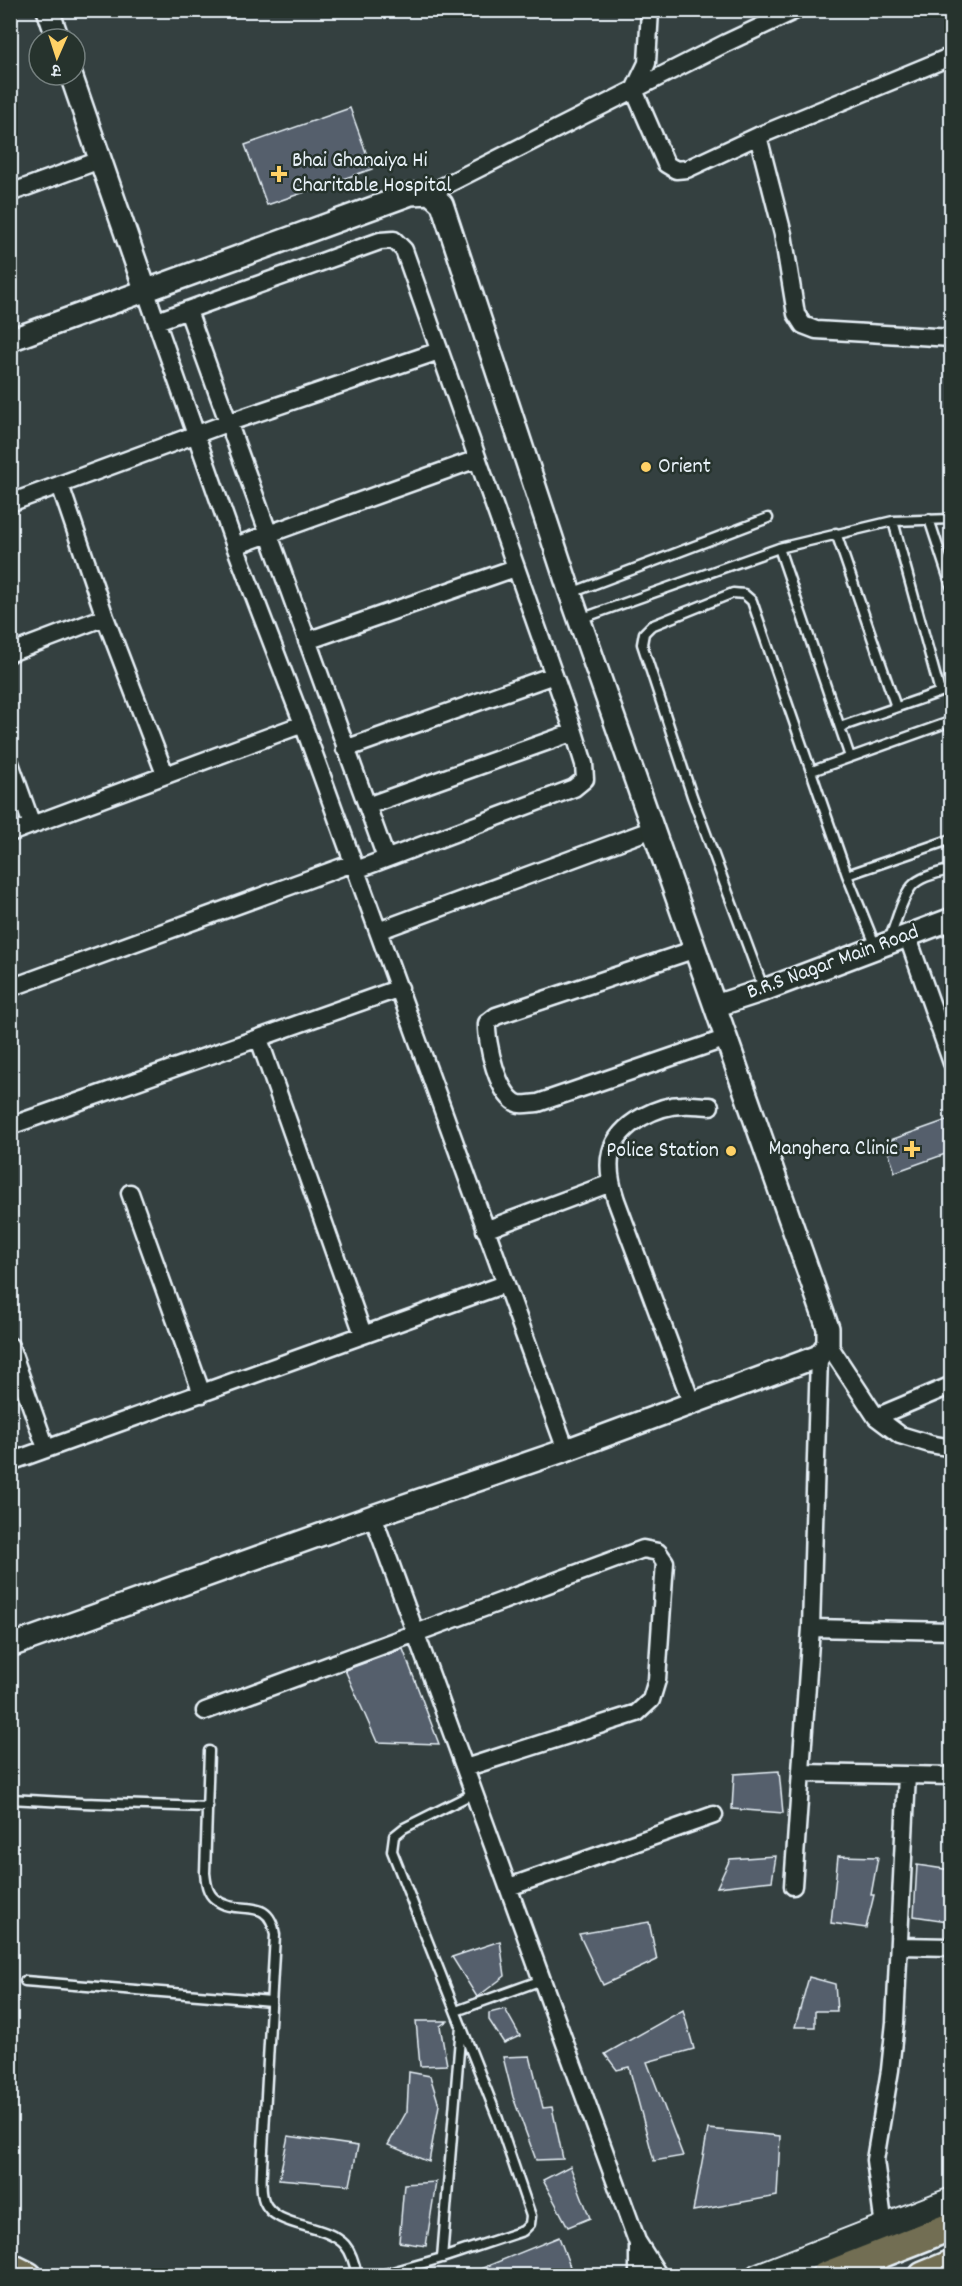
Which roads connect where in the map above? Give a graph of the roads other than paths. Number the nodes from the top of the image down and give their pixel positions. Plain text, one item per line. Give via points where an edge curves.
1 (48, 10) edge
2 (650, 10) edge
3 (785, 13) edge
4 (54, 27) edge
5 (951, 56) edge
6 (74, 87) edge
7 (634, 90) junction
8 (758, 136) junction
9 (100, 160) junction
10 (10, 193) edge
11 (430, 193) junction
12 (146, 292) junction
13 (188, 311) junction
14 (157, 321) junction
15 (951, 338) edge
16 (10, 340) edge
17 (440, 351) junction
18 (227, 423) junction
19 (196, 435) junction
20 (477, 459) junction
21 (60, 485) junction
22 (10, 503) edge
23 (768, 518) dead end
24 (929, 519) junction
25 (951, 519) edge
26 (893, 521) junction
27 (836, 533) junction
28 (269, 535) junction
29 (235, 546) junction
30 (779, 548) junction
31 (515, 568) junction
32 (951, 589) edge
33 (570, 593) junction
34 (105, 617) junction
35 (579, 619) junction
36 (307, 641) junction
37 (10, 653) edge
38 (554, 675) junction
39 (951, 688) edge
40 (940, 692) junction
41 (896, 707) junction
42 (951, 721) edge
43 (303, 724) junction
44 (840, 727) junction
45 (574, 732) junction
46 (345, 749) junction
47 (850, 758) junction
48 (10, 763) edge
49 (812, 771) junction
50 (165, 774) junction
51 (367, 806) junction
52 (32, 825) junction
53 (652, 829) junction
54 (10, 833) edge
55 (951, 839) edge
56 (386, 858) junction
57 (355, 866) junction
58 (951, 869) edge
59 (847, 875) junction
60 (951, 919) edge
61 (378, 931) junction
62 (890, 942) junction
63 (696, 949) junction
64 (10, 988) edge
65 (399, 988) junction
66 (764, 990) junction
67 (715, 1006) junction
68 (727, 1038) junction
69 (259, 1039) junction
70 (951, 1063) edge
71 (710, 1106) dead end
72 (10, 1126) edge
73 (611, 1183) junction
74 (130, 1193) dead end
75 (485, 1230) junction
76 (505, 1284) junction
77 (363, 1334) junction
78 (10, 1346) edge
79 (823, 1350) junction
80 (951, 1384) edge
81 (202, 1394) junction
82 (692, 1404) junction
83 (876, 1417) junction
84 (46, 1448) junction
85 (951, 1448) edge
86 (566, 1450) junction
87 (10, 1462) edge
88 (373, 1516) junction
89 (811, 1629) junction
90 (951, 1631) edge
91 (414, 1632) junction
92 (10, 1646) edge
93 (205, 1711) dead end
94 (209, 1750) dead end
95 (465, 1768) junction
96 (802, 1773) junction
97 (907, 1775) junction
98 (951, 1776) edge
99 (474, 1793) junction
100 (10, 1799) edge
101 (208, 1807) junction
102 (714, 1815) dead end
103 (793, 1886) dead end
104 (508, 1887) junction
105 (899, 1946) junction
106 (951, 1947) edge
107 (542, 1980) junction
108 (25, 1981) dead end
109 (271, 2001) junction
110 (456, 2011) junction
111 (461, 2023) junction
112 (951, 2200) edge
113 (951, 2226) edge
114 (884, 2227) junction
115 (637, 2241) junction
116 (442, 2258) junction
117 (951, 2264) edge
118 (10, 2267) edge
119 (28, 2276) edge
120 (357, 2276) edge
121 (378, 2276) edge
122 (638, 2276) edge
123 (659, 2276) edge
124 (758, 2276) edge
125 (825, 2276) edge
126 (923, 2276) edge

1 - 4 street
2 - 7 street via 647,63
3 - 7 street
5 - 8 street
6 - 9 street
7 - 8 street via 666,164 676,170 687,169
7 - 11 street
8 - 15 street via 783,234 796,314 803,325 816,330
9 - 10 street
9 - 12 street
11 - 12 street via 411,194
11 - 33 street via 442,204
12 - 14 street
12 - 16 street
13 - 14 street
13 - 17 street via 380,241 394,240 404,250
13 - 18 street
14 - 19 street
17 - 18 street
17 - 20 street
18 - 19 street
18 - 28 street
19 - 21 street
19 - 29 street
20 - 28 street
20 - 31 street
21 - 22 street
21 - 34 street
23 - 33 lane
24 - 25 lane
24 - 26 lane
24 - 32 lane
26 - 27 lane
26 - 40 lane
27 - 30 lane
27 - 41 lane
28 - 29 street
28 - 36 street
29 - 43 street
30 - 35 lane
30 - 44 lane
31 - 36 street
31 - 38 street
33 - 35 street
34 - 37 street
34 - 50 street
35 - 53 street
36 - 46 street
38 - 45 street
38 - 46 street
39 - 40 lane
40 - 41 lane
41 - 44 lane
42 - 47 lane
43 - 50 street
43 - 57 street
44 - 47 lane
45 - 51 street
45 - 56 street via 585,778 574,788
46 - 51 street
47 - 49 lane
48 - 52 street
49 - 59 lane
49 - 66 lane via 752,601 744,594 733,593 651,626 644,633 642,644 692,796
50 - 52 street
51 - 56 street
52 - 54 street
53 - 61 street
53 - 63 street
55 - 59 lane
56 - 57 street
57 - 61 street
57 - 64 street
58 - 62 lane via 913,885
59 - 62 lane
60 - 62 street, B.R.S Nagar Main Road
61 - 65 street
62 - 66 street, B.R.S Nagar Main Road
62 - 70 street
63 - 67 street
63 - 68 street via 496,1016 487,1023 486,1035 499,1081 507,1096 519,1104 538,1103
65 - 69 street
65 - 75 street
66 - 67 street, B.R.S Nagar Main Road
67 - 68 street
68 - 79 street via 828,1328
69 - 72 street
69 - 77 street
71 - 73 street via 657,1109 631,1123 615,1138 609,1163
73 - 75 street
73 - 82 street
74 - 81 street
75 - 76 street
76 - 77 street
76 - 86 street
77 - 81 street
78 - 84 street
79 - 82 street
79 - 83 street
79 - 89 street
80 - 83 street
81 - 84 street
82 - 86 street
83 - 85 street via 900,1435
84 - 87 street
86 - 88 street
88 - 91 street
88 - 92 street
89 - 90 street
89 - 96 street
91 - 93 street
91 - 95 street
91 - 95 street via 643,1549 658,1552 665,1562 657,1680 651,1700 637,1713
94 - 101 lane
95 - 99 street
96 - 97 street
96 - 103 street
97 - 98 street
97 - 105 street
99 - 104 street
99 - 110 lane via 404,1828 394,1836 392,1851
100 - 101 lane
101 - 109 lane via 207,1888 214,1899 265,1912 273,1923
102 - 104 street
104 - 107 street
105 - 106 street
105 - 114 street via 893,2041 875,2160
107 - 110 lane
107 - 115 street
108 - 109 lane
109 - 120 lane via 262,2168 264,2201 281,2218 327,2233 345,2245
110 - 111 lane
111 - 116 lane
111 - 116 lane via 531,2216 523,2231
112 - 114 main road
113 - 125 highway
114 - 124 main road
115 - 122 street
115 - 123 street
116 - 121 lane
117 - 126 highway
118 - 119 highway

